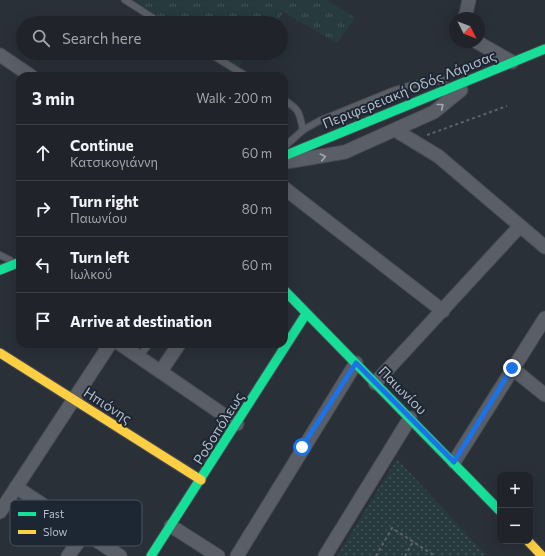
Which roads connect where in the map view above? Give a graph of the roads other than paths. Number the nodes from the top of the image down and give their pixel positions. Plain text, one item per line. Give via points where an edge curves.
1 (125, 0) edge
2 (470, 0) edge
3 (467, 12) edge
4 (150, 16) edge
5 (485, 47) edge
6 (545, 49) edge
7 (0, 55) edge
8 (220, 60) edge
9 (512, 62) junction
10 (25, 72) edge
11 (240, 72) edge
12 (478, 76) junction
13 (288, 102) edge
14 (303, 130) junction
15 (395, 130) junction
16 (288, 143) edge
17 (288, 154) edge
18 (288, 161) edge
19 (288, 191) edge
20 (520, 226) junction
21 (545, 247) edge
22 (0, 255) edge
23 (16, 262) edge
24 (16, 264) edge
25 (0, 270) edge
26 (288, 294) edge
27 (443, 311) junction
28 (306, 314) junction
29 (545, 318) edge
30 (288, 343) edge
31 (107, 348) edge
32 (126, 348) edge
33 (146, 348) edge
34 (176, 348) edge
35 (285, 348) edge
36 (0, 353) edge
37 (139, 357) junction
38 (356, 363) junction
39 (512, 368) junction
40 (161, 371) junction
41 (375, 383) junction
42 (545, 396) edge
43 (74, 399) junction
44 (410, 418) junction
45 (237, 424) junction
46 (454, 462) junction
47 (202, 480) junction
48 (16, 487) junction
49 (36, 500) edge
50 (497, 508) edge
51 (0, 512) edge
52 (172, 526) junction
53 (531, 544) edge
54 (75, 546) edge
55 (105, 546) edge
56 (68, 556) edge
57 (120, 556) edge
58 (152, 556) edge
59 (218, 556) edge
60 (237, 556) edge
61 (326, 556) edge
62 (542, 556) edge

1 - 4 lane
2 - 3 street
5 - 9 street
6 - 9 main road, Περιφερειακή Οδός Λάρισας
7 - 10 street
8 - 11 lane
9 - 12 main road, Περιφερειακή Οδός Λάρισας
12 - 14 lane via 408,86 319,121
15 -> 12 street via 434,112
12 - 17 main road, Περιφερειακή Οδός Λάρισας
13 - 14 lane via 297,108
14 - 16 lane
18 -> 15 street via 345,152
15 - 20 street via 438,156
19 - 27 street
20 - 21 street
20 - 27 street
22 - 23 lane
24 - 25 main road
26 - 28 main road, Παιωνίου
27 - 41 street
28 - 30 main road, Ροδοπόλεως
28 - 38 main road, Παιωνίου
29 - 39 street
31 - 43 street
32 - 37 street
33 - 37 lane
34 - 40 street
35 - 45 main road, Ροδοπόλεως
36 - 43 main road, Ηπιόνης
37 - 40 street
38 - 41 main road, Παιωνίου
38 - 60 street
39 - 42 street
39 - 46 street
40 - 45 street
41 - 44 main road, Παιωνίου
43 - 47 main road, Ηπιόνης
43 - 48 street
44 - 46 main road, Παιωνίου
44 - 61 street
45 - 47 main road, Ροδοπόλεως
46 - 50 main road, Παιωνίου
47 - 52 main road, Ροδοπόλεως
48 - 49 street
48 - 51 street
52 - 58 main road, Ροδοπόλεως
52 - 59 street
53 - 62 main road
54 - 56 street
55 - 57 street

